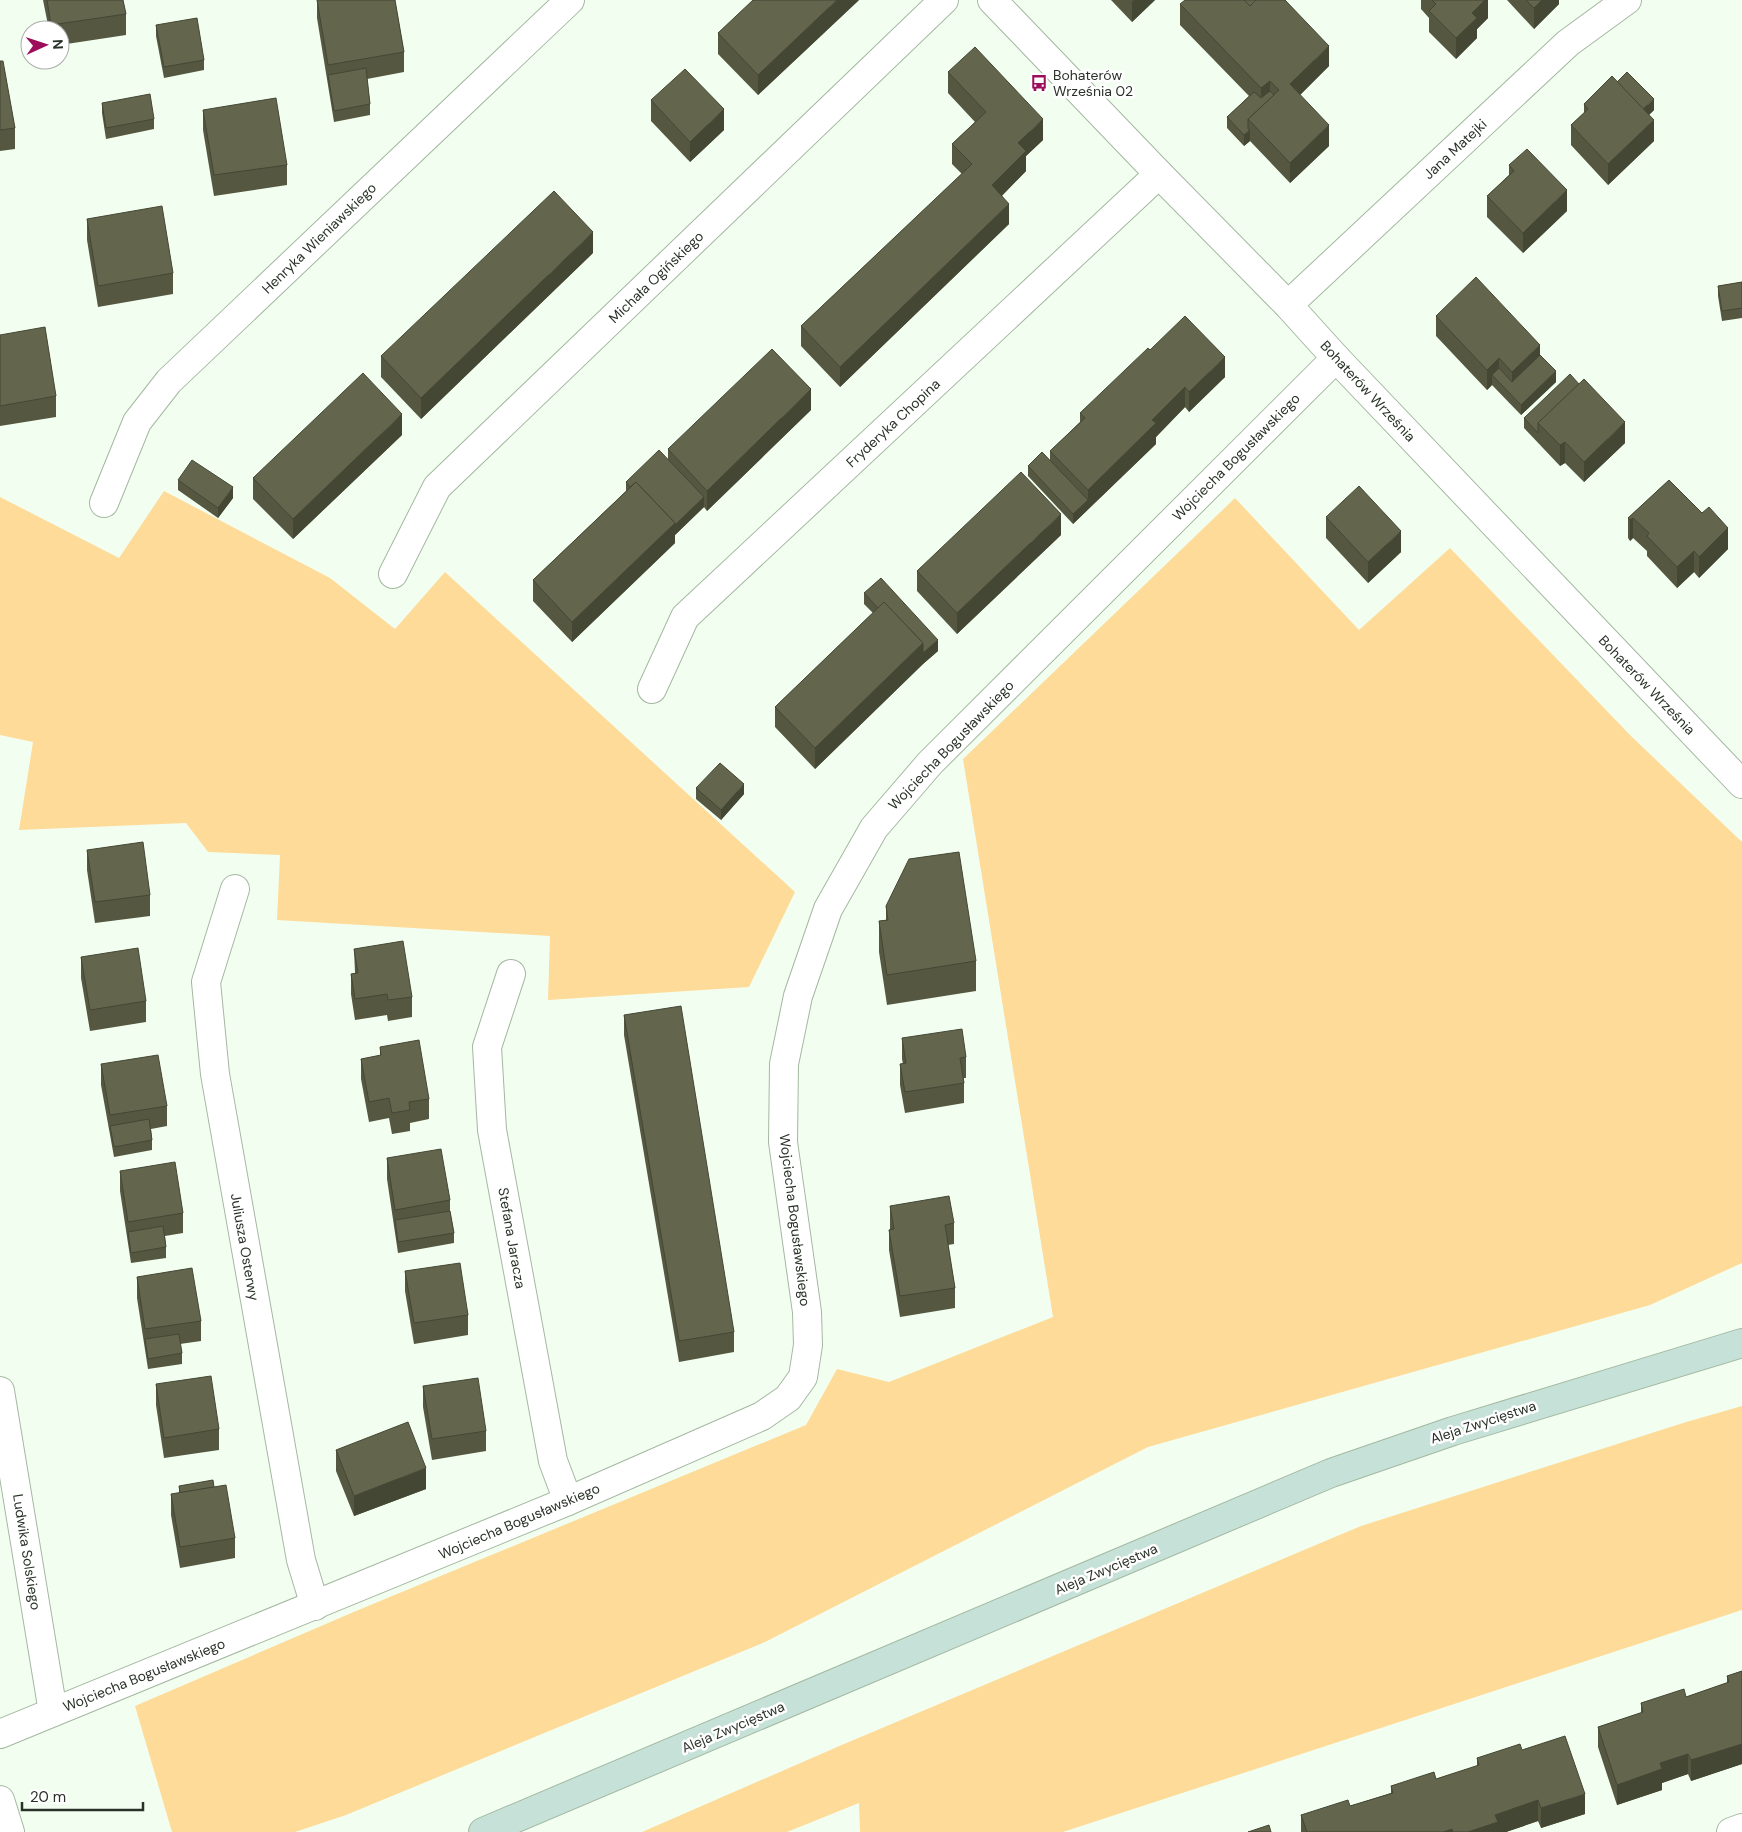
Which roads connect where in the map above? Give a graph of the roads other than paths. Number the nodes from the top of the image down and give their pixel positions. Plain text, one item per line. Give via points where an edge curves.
1 (570, 0) edge
2 (944, 0) edge
3 (992, 0) edge
4 (1627, 0) edge
5 (1159, 174) junction
6 (1288, 305) junction
7 (1336, 358) junction
8 (104, 503) dead end
9 (393, 574) dead end
10 (652, 689) dead end
11 (1742, 784) edge
12 (235, 889) dead end
13 (511, 974) dead end
14 (1742, 1342) edge
15 (0, 1391) edge
16 (568, 1501) junction
17 (315, 1606) junction
18 (53, 1712) junction
19 (0, 1734) edge
20 (0, 1800) edge
21 (1742, 1828) edge
22 (10, 1832) edge
23 (483, 1832) edge
24 (1731, 1832) edge

1 - 8 street, Henryka Wieniawskiego via 169,381 137,422
2 - 9 street, Michała Ogińskiego via 437,487
3 - 5 street, Bohaterów Września
4 - 6 street, Jana Matejki via 1568,44
5 - 6 street, Bohaterów Września
5 - 10 street, Fryderyka Chopina via 685,617
6 - 7 street, Bohaterów Września
7 - 11 street, Bohaterów Września
7 - 16 street, Wojciecha Bogusławskiego via 930,763 874,828 828,909 798,996 784,1064 783,1142 807,1312 808,1345 803,1377 788,1398 762,1416
12 - 17 street, Juliusza Osterwy via 206,982 214,1074 301,1560
13 - 16 street, Stefana Jaracza via 487,1047 492,1130 553,1461
14 - 23 main road, Aleja Zwycięstwa via 1463,1428 1331,1473
15 - 18 street, Ludwika Solskiego
16 - 17 street, Wojciecha Bogusławskiego
17 - 18 street, Wojciecha Bogusławskiego
18 - 19 street, Wojciecha Bogusławskiego
20 - 22 street
21 - 24 street

